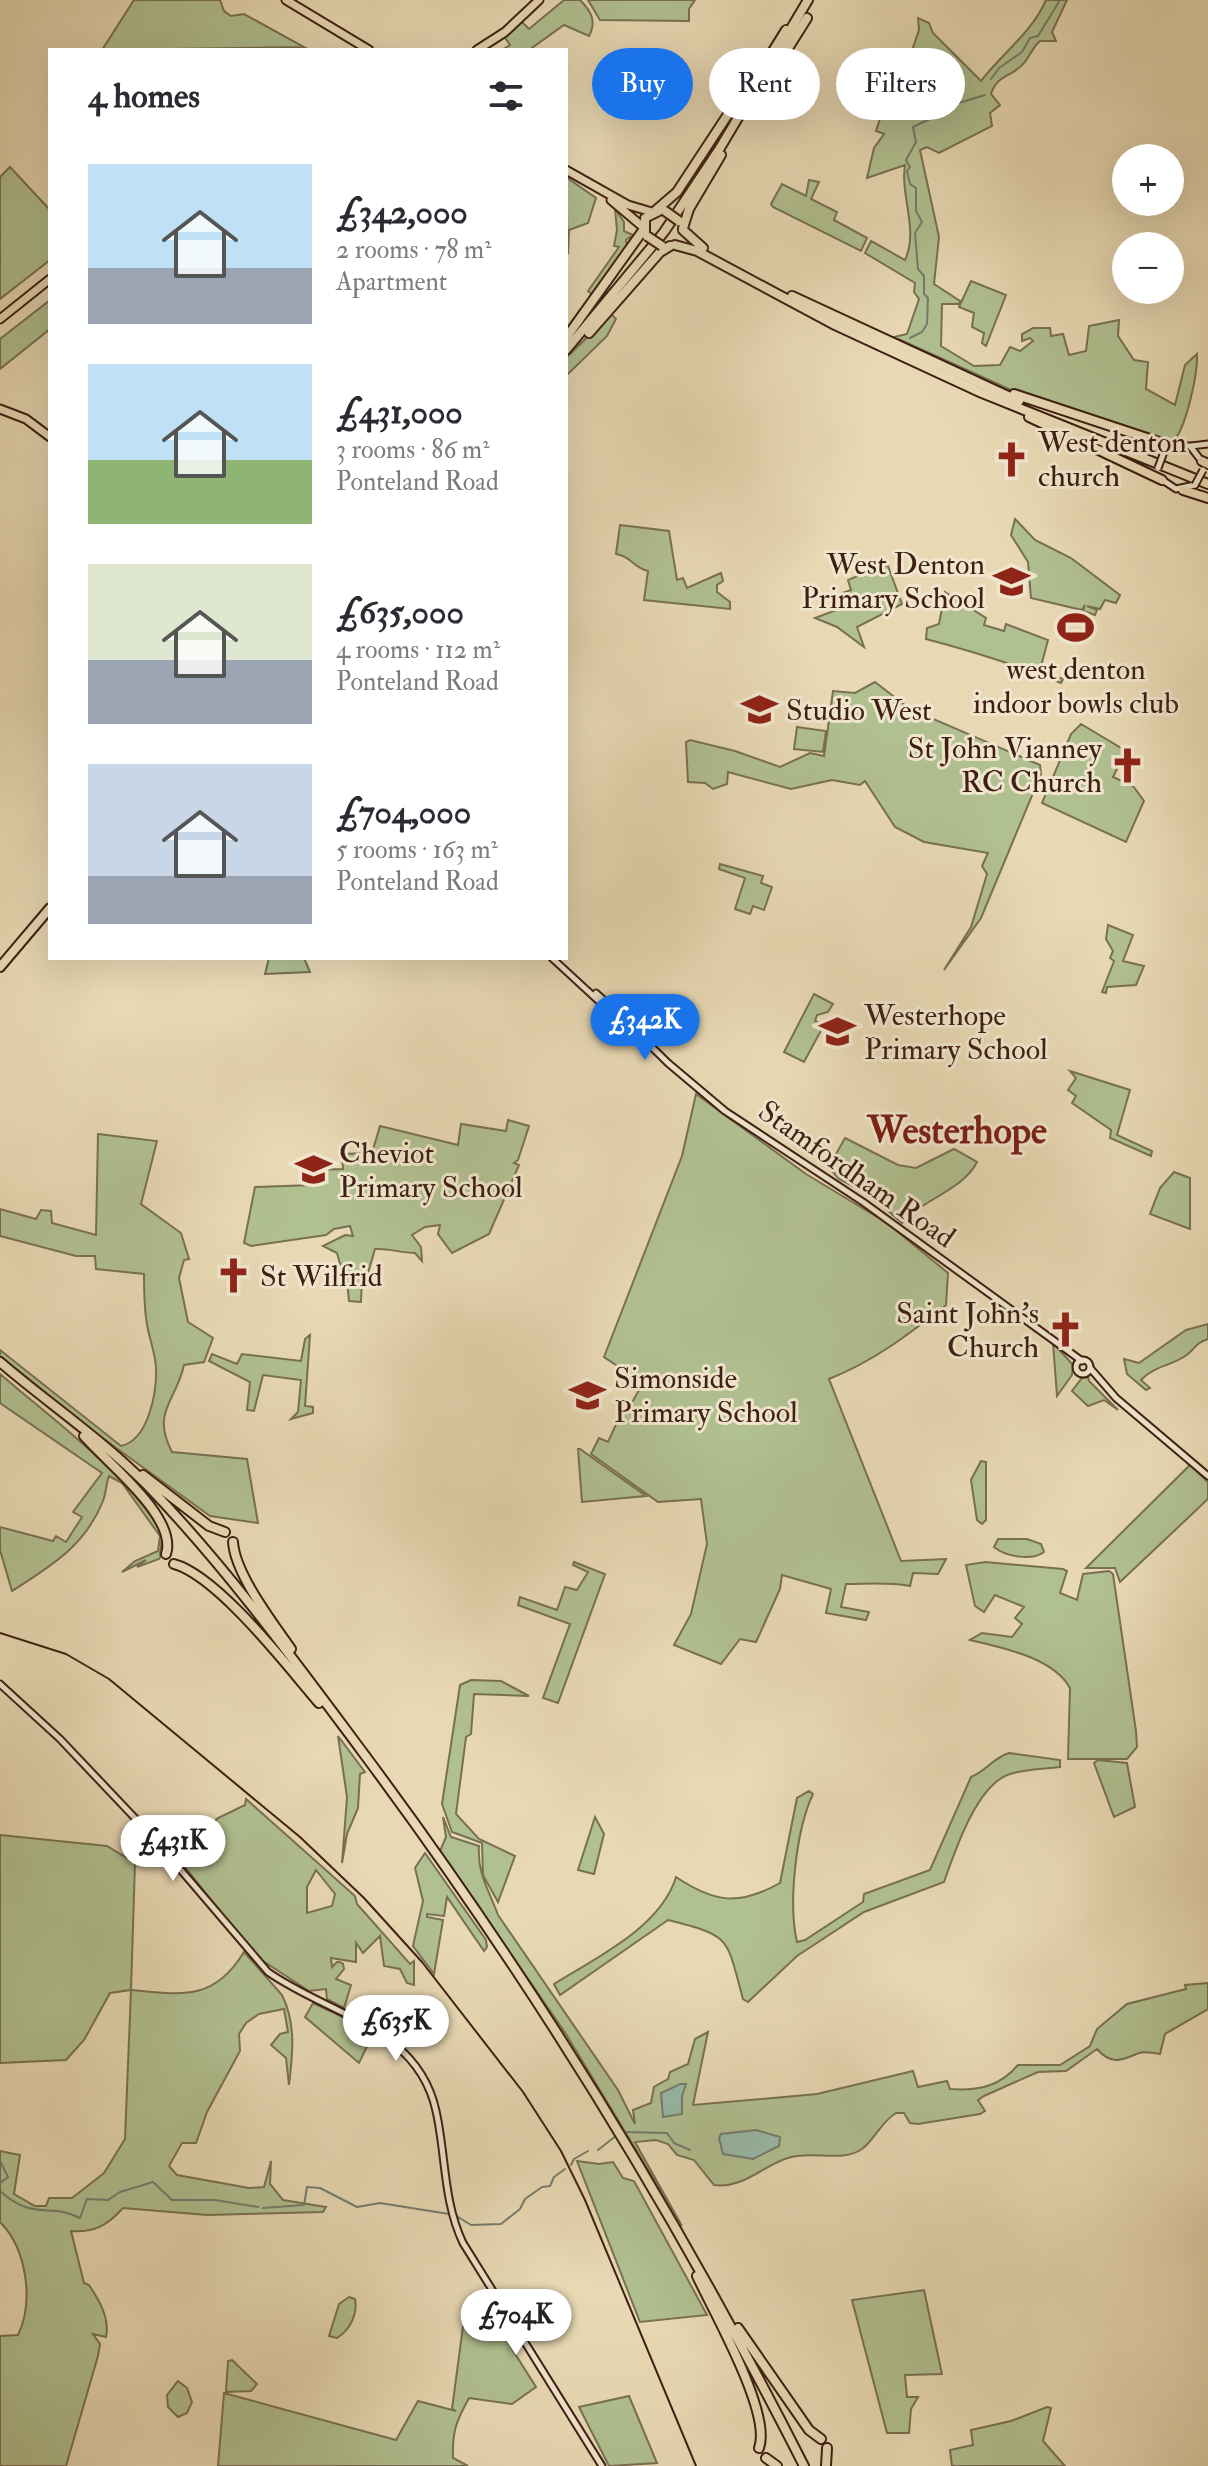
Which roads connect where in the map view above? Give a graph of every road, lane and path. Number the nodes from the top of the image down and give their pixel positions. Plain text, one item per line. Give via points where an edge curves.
1 (286, 0) edge
2 (539, 0) edge
3 (805, 0) edge
4 (807, 18) dead end
5 (366, 48) edge
6 (480, 48) edge
7 (778, 48) edge
8 (788, 48) edge
9 (729, 120) edge
10 (732, 120) edge
11 (734, 120) edge
12 (743, 120) edge
13 (568, 171) edge
14 (592, 185) junction
15 (700, 191) junction
16 (658, 212) junction
17 (682, 226) junction
18 (645, 231) junction
19 (669, 245) junction
20 (709, 252) junction
21 (48, 281) edge
22 (0, 319) edge
23 (568, 337) edge
24 (568, 338) edge
25 (568, 350) edge
26 (568, 350) edge
27 (931, 362) junction
28 (982, 393) junction
29 (0, 407) edge
30 (48, 429) edge
31 (48, 436) edge
32 (1207, 444) edge
33 (1190, 446) junction
34 (1167, 449) junction
35 (1205, 469) edge
36 (1162, 480) junction
37 (1183, 490) junction
38 (1208, 498) edge
39 (48, 902) edge
40 (48, 910) edge
41 (0, 959) edge
42 (556, 960) edge
43 (556, 960) edge
44 (0, 967) edge
45 (606, 1006) junction
46 (0, 1362) edge
47 (1080, 1363) junction
48 (0, 1369) edge
49 (1088, 1371) junction
50 (80, 1426) junction
51 (84, 1436) junction
52 (1208, 1476) edge
53 (225, 1532) dead end
54 (233, 1542) dead end
55 (166, 1554) dead end
56 (174, 1564) dead end
57 (0, 1684) edge
58 (323, 1703) junction
59 (692, 2257) junction
60 (697, 2276) junction
61 (821, 2439) dead end
62 (759, 2448) dead end
63 (827, 2448) dead end
64 (766, 2458) dead end
65 (602, 2466) edge
66 (777, 2466) edge
67 (801, 2466) edge
68 (826, 2466) edge

1 - 5 main road
2 - 6 main road
3 - 7 highway
4 - 8 highway
9 - 16 highway
10 - 24 highway via 660,228
11 - 25 highway via 664,232
12 - 15 highway
13 - 14 main road
14 - 16 main road via 628,205
14 - 18 main road
15 - 17 highway
15 - 20 highway via 688,230
16 - 17 highway, bridge
16 - 18 highway via 645,218
17 - 19 highway via 681,240
17 - 20 highway via 692,242
18 - 19 highway, bridge
18 - 23 highway
19 - 26 highway
19 - 28 highway via 697,251 833,324
20 - 27 highway
21 - 22 main road
27 - 34 highway
27 - 35 highway
28 - 35 highway
28 - 36 highway
29 - 30 main road via 28,415
29 - 31 main road
32 - 33 main road
32 - 35 main road
33 - 34 main road
33 - 35 main road
34 - 36 main road, bridge via 1158,468
35 - 37 main road, bridge via 1195,485
36 - 37 main road
37 - 38 highway
39 - 41 highway
40 - 44 highway
42 - 45 main road, Stamfordham Road
43 - 45 main road, Stamfordham Road
45 - 47 main road, Stamfordham Road via 725,1111 863,1202
46 - 50 highway
47 - 49 main road
47 - 49 main road via 1079,1372
48 - 51 highway
49 - 52 main road
50 - 53 highway via 188,1512
50 - 58 highway via 176,1516
51 - 55 highway via 156,1514 168,1537
51 - 58 highway via 174,1522
54 - 58 highway via 257,1597
56 - 58 highway via 240,1614
57 - 65 main road via 150,1834 268,1972 377,2030 410,2056 436,2109 458,2233
58 - 59 highway via 522,1977
58 - 60 highway via 489,1938 597,2105
59 - 61 highway via 757,2358
59 - 67 highway
60 - 62 highway via 747,2381 761,2429
60 - 67 highway
63 - 68 highway
64 - 66 highway

